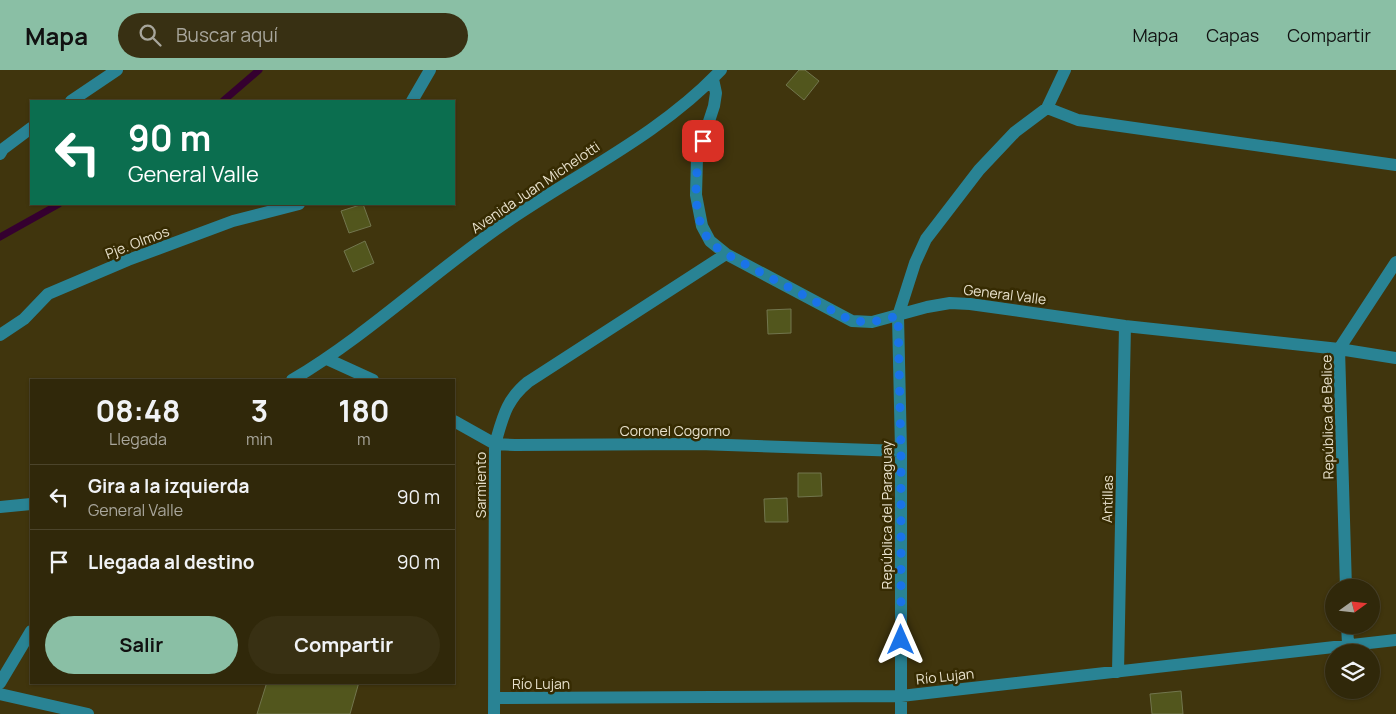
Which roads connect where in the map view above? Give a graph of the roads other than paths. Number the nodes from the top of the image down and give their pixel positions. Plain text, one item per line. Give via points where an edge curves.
1 (117, 70) edge
2 (430, 70) edge
3 (1065, 70) edge
4 (717, 74) edge
5 (72, 100) edge
6 (413, 100) edge
7 (1047, 108) junction
8 (30, 129) edge
9 (0, 154) edge
10 (1396, 165) edge
11 (295, 205) edge
12 (726, 254) junction
13 (1396, 262) edge
14 (898, 316) junction
15 (1125, 326) junction
16 (0, 335) edge
17 (1339, 349) junction
18 (1396, 358) edge
19 (327, 359) junction
20 (294, 379) edge
21 (371, 379) edge
22 (455, 422) edge
23 (495, 444) junction
24 (901, 451) junction
25 (30, 504) edge
26 (0, 507) edge
27 (1346, 579) edge
28 (30, 633) edge
29 (1347, 634) edge
30 (1396, 640) edge
31 (1348, 644) joint
32 (1325, 647) edge
33 (1118, 672) junction
34 (0, 682) edge
35 (0, 694) edge
36 (901, 696) junction
37 (494, 698) junction
38 (88, 714) edge
39 (494, 714) edge
40 (901, 714) edge

1 - 5 street
2 - 6 street
3 - 7 street
4 - 12 street, General Valle via 715,100 697,158 696,195 702,226 710,241
4 - 19 street, Avenida Juan Michelotti via 669,115 504,223
7 - 10 street via 1078,120
7 - 14 street, República del Paraguay via 1015,132 979,170 926,239
8 - 9 street
11 - 16 street, Pje. Olmos via 233,221 48,294 24,319
12 - 14 street, General Valle via 852,321 872,322
12 - 23 street, Sarmiento via 515,392
13 - 17 street, República de Belice
14 - 15 street, General Valle via 950,303
14 - 24 street, República del Paraguay
15 - 17 street, General Valle
15 - 33 street, Antillas
17 - 18 street, General Valle
17 - 27 street, República de Belice
19 - 20 street, Avenida Juan Michelotti
19 - 21 street
22 - 23 street, Coronel Cogorno
23 - 24 street, Coronel Cogorno via 699,444
23 - 37 street, Sarmiento
24 - 36 street, República del Paraguay
25 - 26 street
28 - 34 street
29 - 31 street
30 - 31 street, Río Lujan
32 - 33 street, Río Lujan
33 - 36 street, Río Lujan
35 - 38 street
36 - 37 street, Río Lujan
36 - 40 street, República del Paraguay
37 - 39 street, Sarmiento

